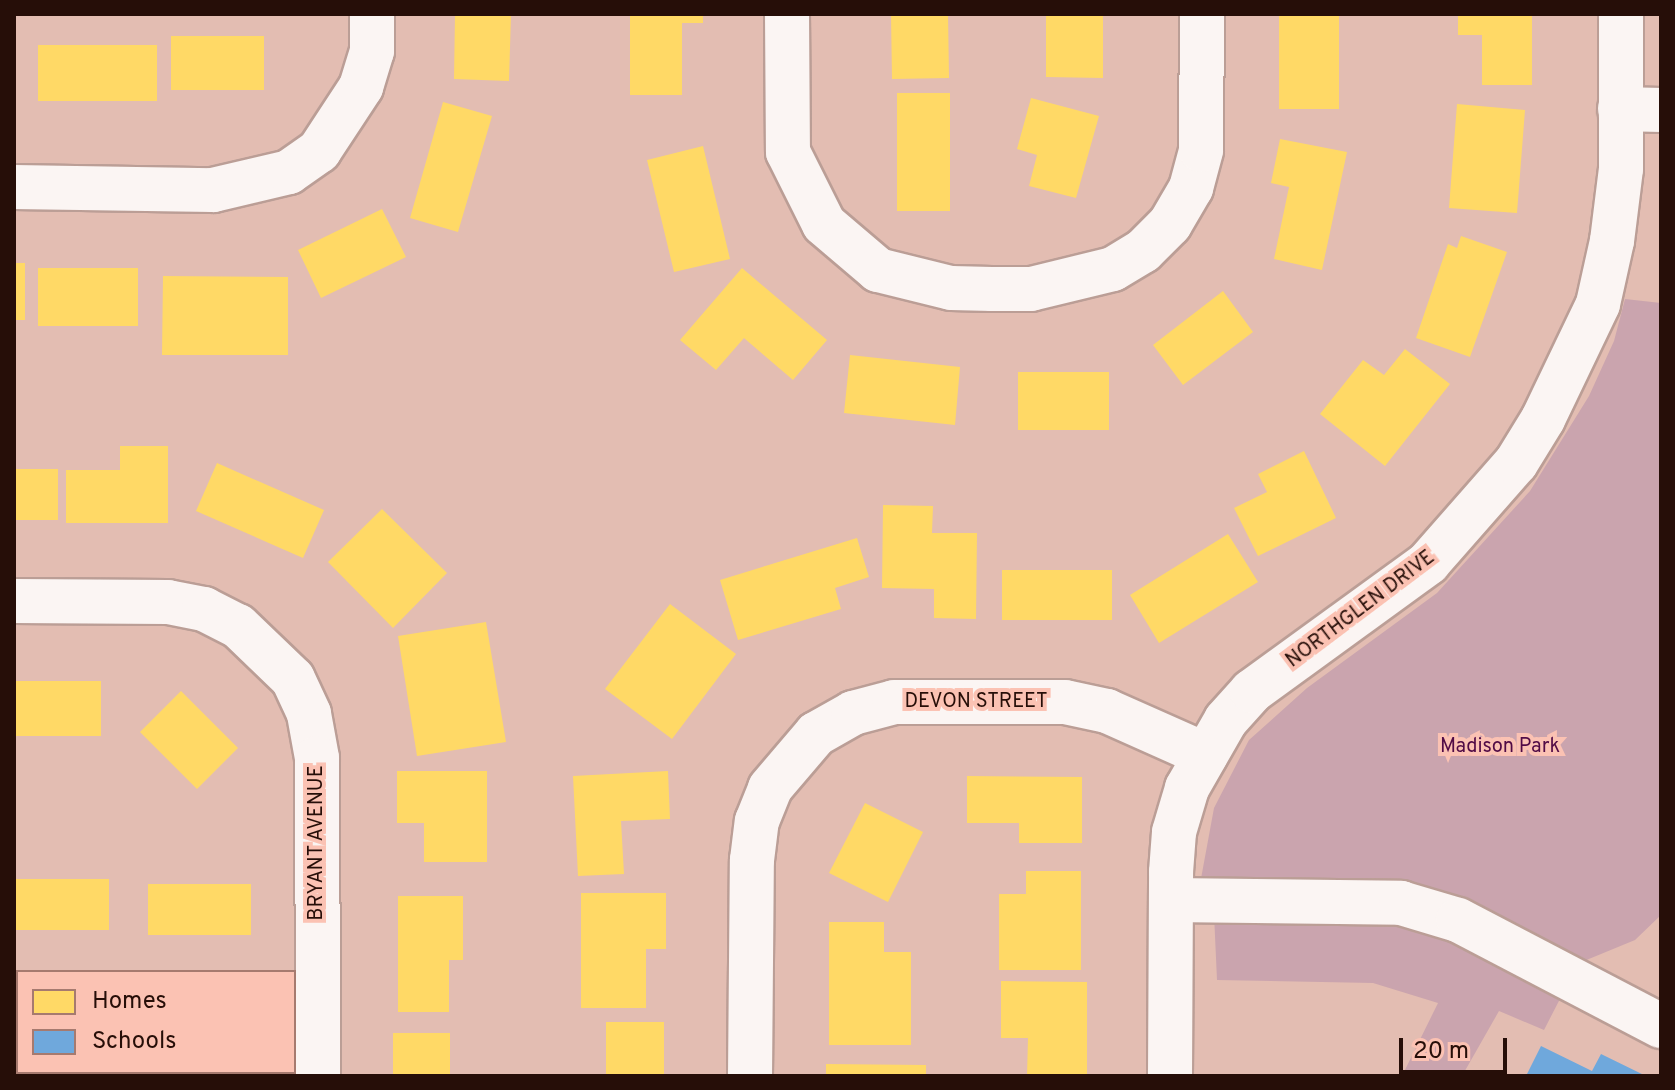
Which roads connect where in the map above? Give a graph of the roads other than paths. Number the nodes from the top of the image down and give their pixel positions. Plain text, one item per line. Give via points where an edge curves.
1 (372, 14) edge
2 (787, 14) edge
3 (1202, 14) edge
4 (1621, 14) edge
5 (1640, 109) edge
6 (14, 187) edge
7 (14, 601) edge
8 (1206, 755) junction
9 (1171, 900) junction
10 (306, 1020) edge
11 (1661, 1026) edge
12 (318, 1076) edge
13 (750, 1076) edge
14 (1170, 1076) edge

1 - 6 street via 372,51 361,87 319,151 289,172 213,190
2 - 3 street via 788,152 824,224 878,270 951,288 992,289 1031,289 1113,269 1143,251 1170,224 1191,188 1201,150
4 - 5 street, NORTHGLEN DRIVE
5 - 8 street, NORTHGLEN DRIVE via 1621,169 1598,304 1577,357 1516,463 1428,563 1252,691 1226,720
7 - 10 street, BRYANT AVENUE via 168,602 204,609 238,626 293,679 309,714 317,758
8 - 9 street, NORTHGLEN DRIVE via 1187,788 1174,832
8 - 13 street, DEVON STREET via 1107,711 1065,702 894,702 853,713 816,734 770,788 757,821
9 - 11 street via 1401,903 1458,920
9 - 14 street, NORTHGLEN DRIVE
10 - 12 street, BRYANT AVENUE

